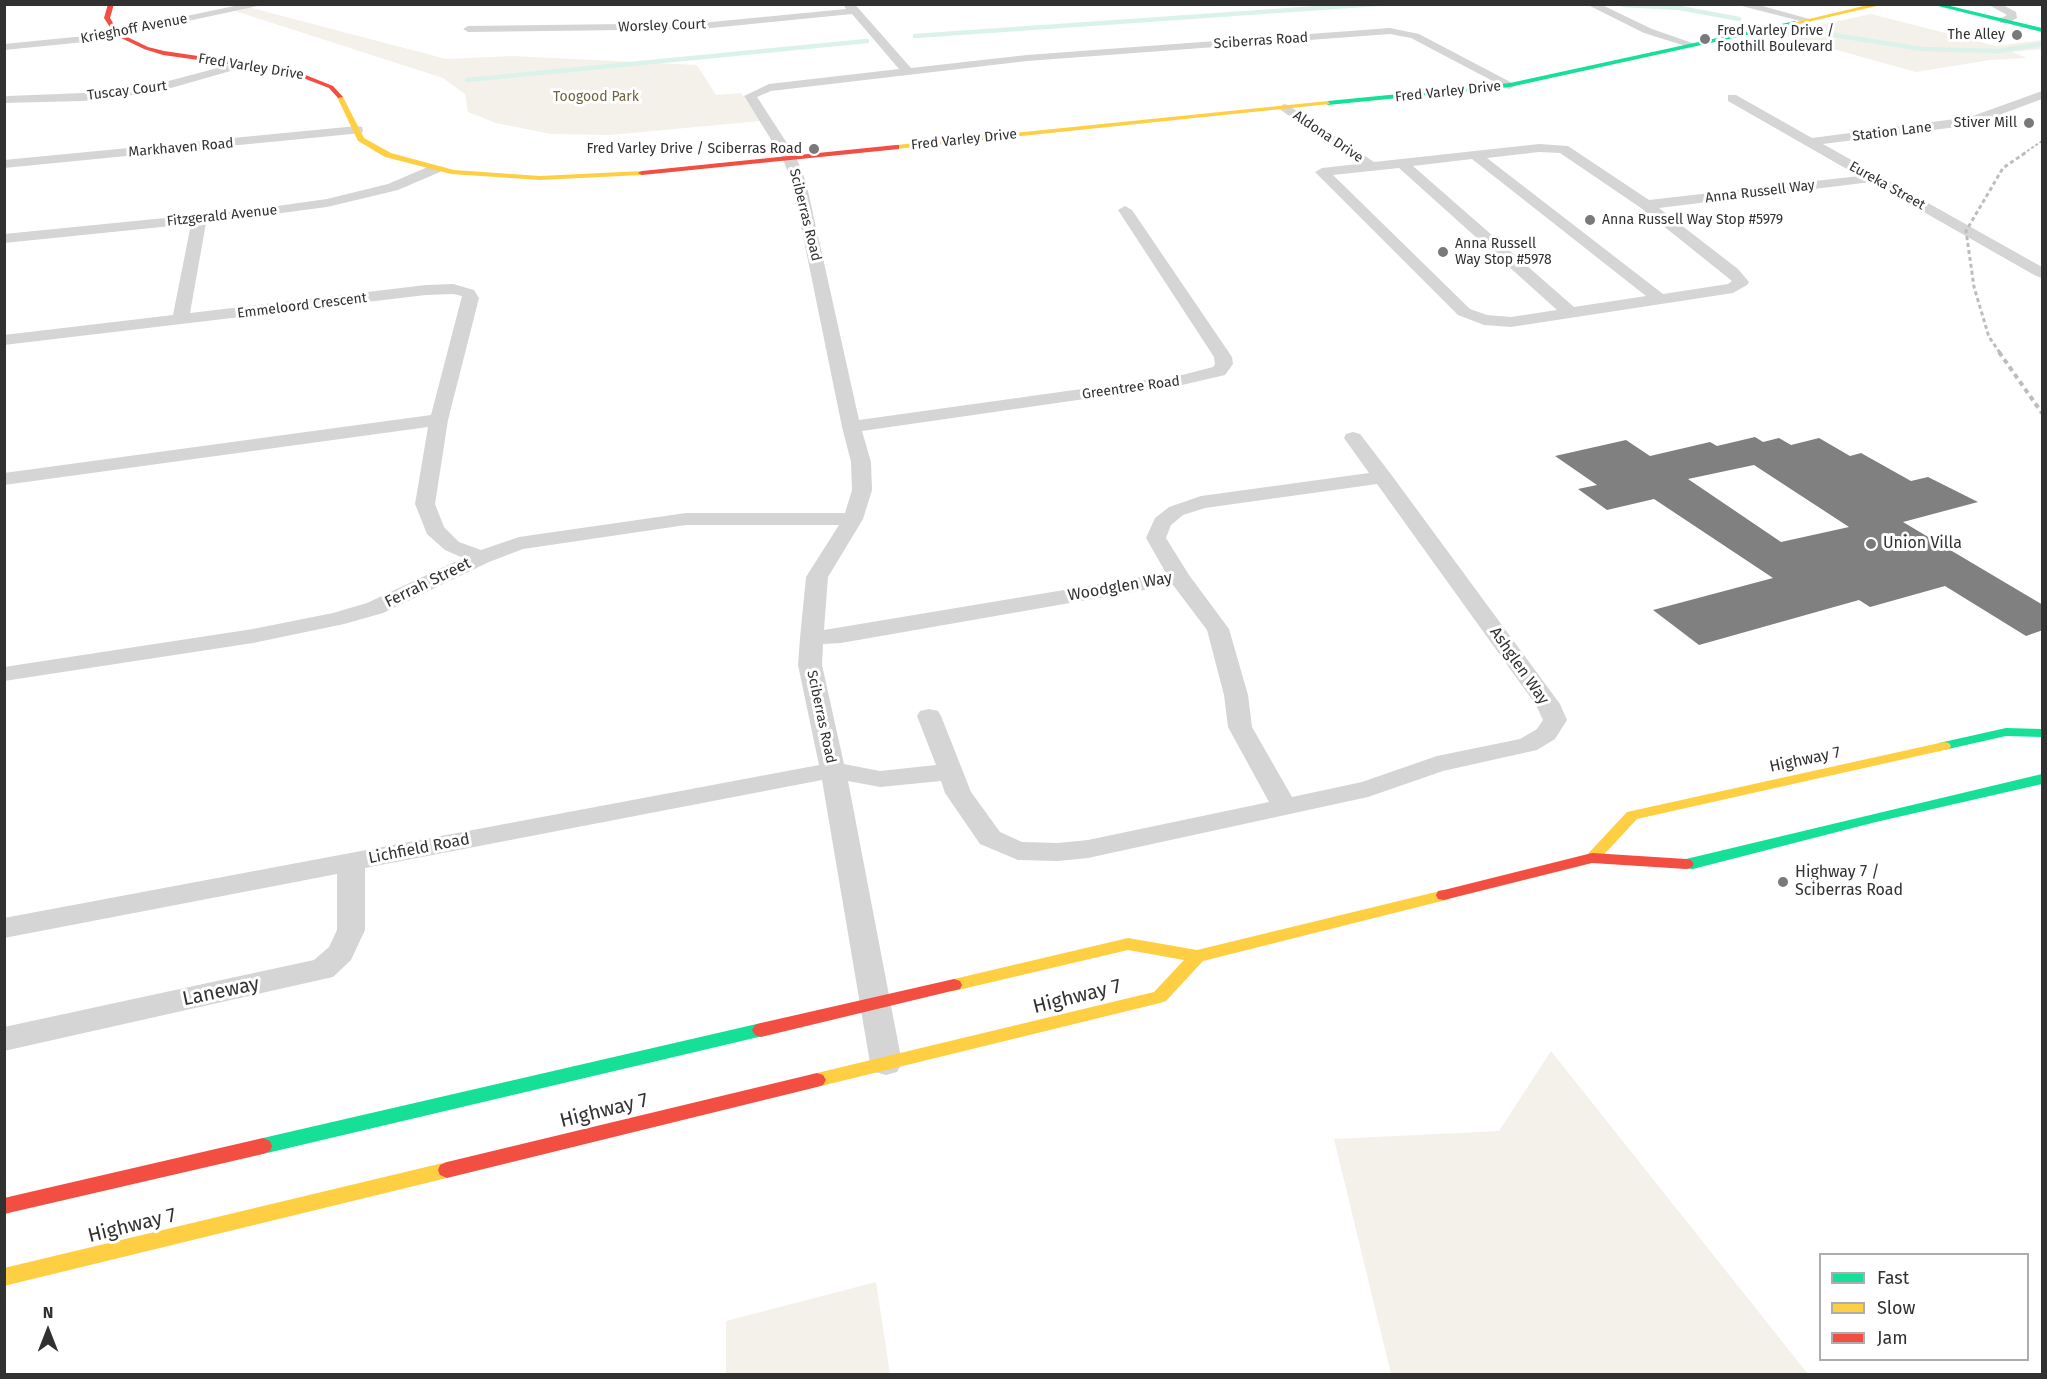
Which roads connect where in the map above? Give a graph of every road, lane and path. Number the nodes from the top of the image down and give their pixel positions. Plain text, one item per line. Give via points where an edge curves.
1 (111, 4) edge
2 (262, 4) edge
3 (1591, 4) edge
4 (1739, 4) edge
5 (1882, 4) edge
6 (1933, 4) edge
7 (1992, 4) edge
8 (851, 8) edge
9 (1808, 20) junction
10 (2004, 21) junction
11 (468, 29) dead end
12 (2041, 29) edge
13 (117, 34) junction
14 (1692, 45) junction
15 (4, 46) edge
16 (244, 64) junction
17 (908, 72) junction
18 (1510, 86) junction
19 (2043, 95) edge
20 (1732, 98) dead end
21 (8, 100) dead end
22 (1284, 108) junction
23 (357, 130) junction
24 (1808, 142) junction
25 (1475, 155) junction
26 (789, 157) junction
27 (1402, 163) junction
28 (4, 164) edge
29 (1372, 167) junction
30 (435, 169) junction
31 (1874, 178) junction
32 (1646, 205) junction
33 (1125, 210) dead end
34 (199, 219) junction
35 (4, 239) edge
36 (2043, 273) edge
37 (1659, 299) junction
38 (1570, 313) junction
39 (180, 320) junction
40 (4, 340) edge
41 (439, 420) junction
42 (851, 427) junction
43 (1353, 438) dead end
44 (1383, 477) junction
45 (4, 479) edge
46 (852, 519) junction
47 (481, 557) junction
48 (1179, 577) junction
49 (811, 638) junction
50 (4, 674) edge
51 (929, 716) dead end
52 (2043, 733) edge
53 (833, 770) junction
54 (951, 772) junction
55 (2043, 779) edge
56 (1285, 807) junction
57 (1592, 858) junction
58 (351, 862) junction
59 (4, 928) edge
60 (1197, 956) junction
61 (875, 1002) junction
62 (4, 1039) edge
63 (886, 1064) junction
64 (4, 1206) edge
65 (4, 1278) edge

1 - 13 street via 107,18
2 - 13 street, Krieghoff Avenue
3 - 14 street via 1648,31
4 - 9 street
5 - 9 street, Fred Varley Drive
6 - 10 street
7 - 10 street via 2012,14 2012,18
8 - 11 street, Worsley Court via 701,26
8 - 17 street
9 - 14 street, Fred Varley Drive
10 - 12 street
13 - 15 street, Krieghoff Avenue
13 - 16 street, Fred Varley Drive via 163,53
14 - 18 street, Fred Varley Drive
16 - 21 street, Tuscay Court via 157,88 83,97
16 - 23 street, Fred Varley Drive via 291,71 331,87
17 - 18 street, Sciberras Road via 1056,55 1390,31 1415,36
17 - 26 street, Sciberras Road via 769,88 750,96
18 - 22 street, Fred Varley Drive
19 - 24 street, Station Lane via 1971,122
20 - 24 street, Eureka Street
22 - 26 street, Fred Varley Drive
22 - 29 street, Aldona Drive
23 - 28 street, Markhaven Road
23 - 30 street, Fred Varley Drive via 361,139 388,155
24 - 31 street, Eureka Street
25 - 27 street
25 - 32 street via 1539,147 1563,149
25 - 37 street
26 - 30 street, Fred Varley Drive via 584,177 506,177
26 - 42 street, Sciberras Road via 810,227
27 - 29 street
27 - 38 street
29 - 38 street via 1322,172 1464,312 1484,320 1511,322
30 - 34 street, Fitzgerald Avenue via 393,187 327,203
31 - 32 street, Anna Russell Way
31 - 36 street, Eureka Street
32 - 37 street via 1741,282 1733,288
33 - 42 street, Greentree Road via 1223,357 1219,371 1182,381
34 - 35 street, Fitzgerald Avenue
34 - 39 street
37 - 38 street
39 - 40 street, Emmeloord Crescent
39 - 41 street, Emmeloord Crescent via 426,290 468,293 471,298
41 - 45 street
41 - 47 street, Emmeloord Crescent via 425,504 428,517 434,530 452,546
42 - 46 street, Sciberras Road via 861,462 862,490
43 - 44 street, Ashglen Way
44 - 48 street, Woodglen Way via 1201,502 1176,511 1162,522 1156,538
44 - 56 street, Ashglen Way via 1548,704 1555,720 1546,734 1528,745 1437,764 1368,789
46 - 47 street, Ferrah Street via 686,519 519,543
46 - 49 street, Sciberras Road via 817,577
47 - 50 street, Ferrah Street via 375,608 336,618 253,636
48 - 49 street, Woodglen Way
48 - 56 street via 1218,628 1236,695 1240,727
49 - 53 street, Sciberras Road via 810,664
51 - 54 street, Ashglen Way
52 - 57 street, Highway 7 via 2006,732 1632,815
53 - 54 street via 880,779
53 - 58 street, Lichfield Road
53 - 61 street, Sciberras Road
54 - 56 street, Ashglen Way via 958,793 990,838 1018,851 1088,849
55 - 57 street via 1693,864
57 - 60 street
58 - 59 street, Lichfield Road
58 - 62 street, Laneway via 351,930 340,953 323,969
60 - 61 street via 1128,944
60 - 63 street, Highway 7 via 1160,998
61 - 63 street, Sciberras Road
61 - 64 street
63 - 65 street, Highway 7

